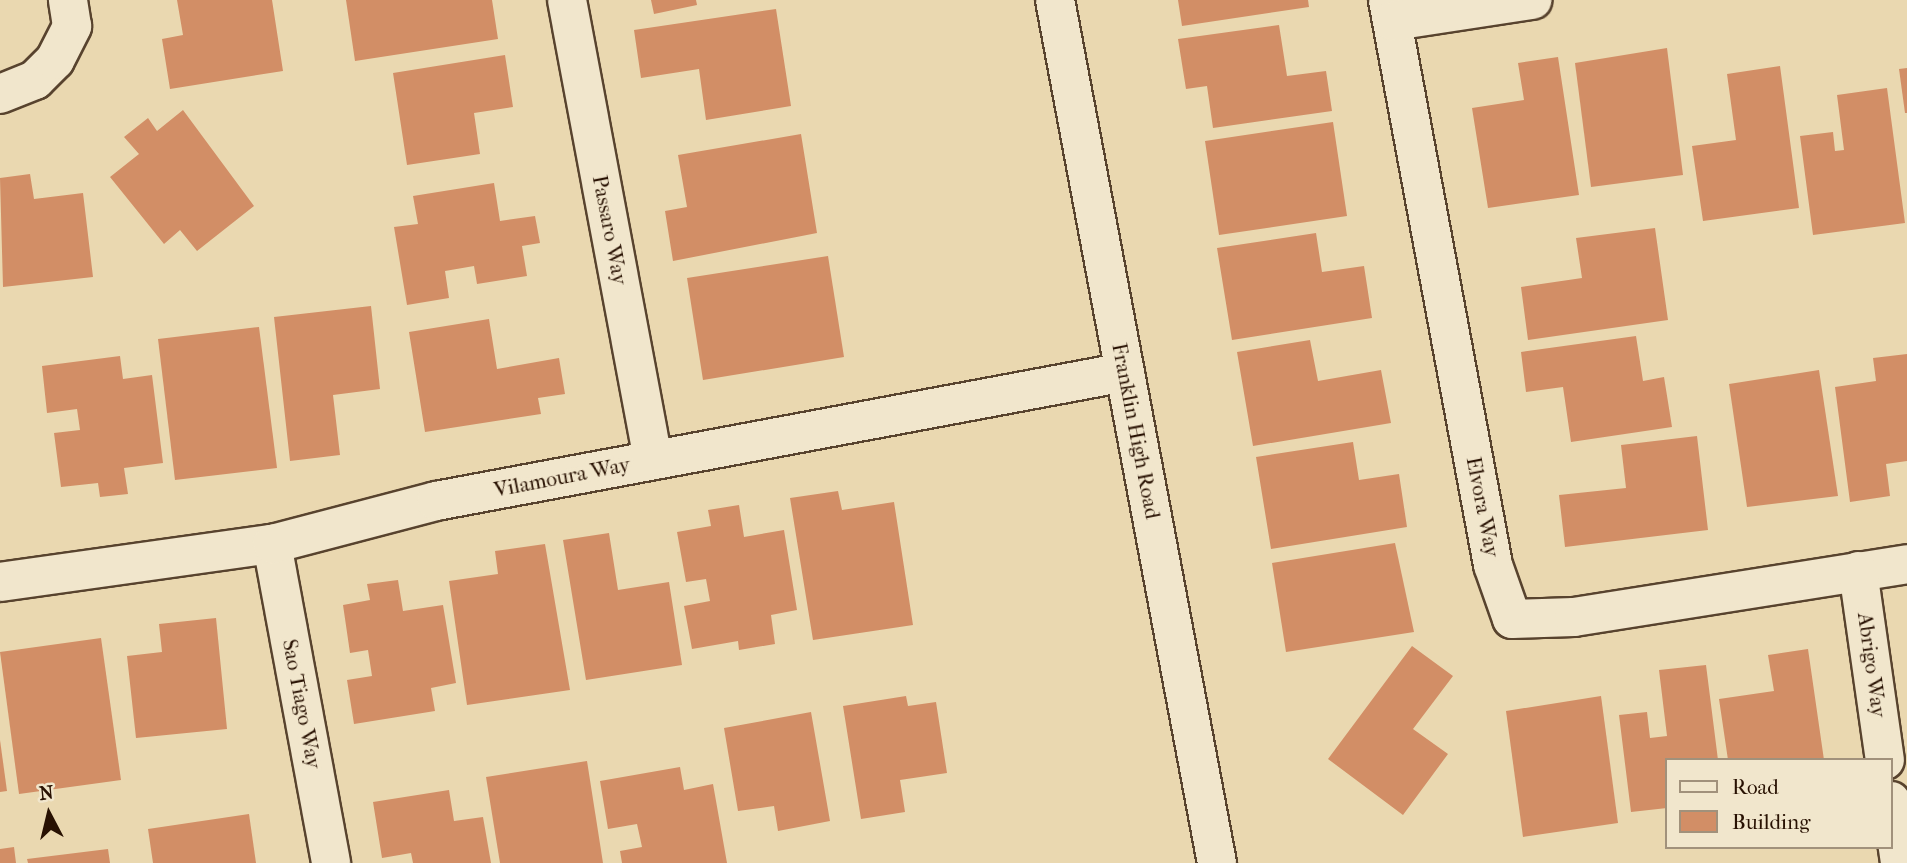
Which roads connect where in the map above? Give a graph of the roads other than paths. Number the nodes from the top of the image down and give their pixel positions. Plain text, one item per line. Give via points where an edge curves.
1 (68, 0) edge
2 (567, 0) edge
3 (1055, 0) edge
4 (1532, 0) edge
5 (1390, 10) edge
6 (0, 93) edge
7 (1125, 372) junction
8 (653, 460) junction
9 (272, 544) junction
10 (1907, 564) edge
11 (1858, 571) junction
12 (0, 582) edge
13 (1885, 758) edge
14 (1893, 815) edge
15 (331, 863) edge
16 (1217, 863) edge
17 (1900, 863) edge

1 - 6 street via 72,26 55,60 35,80
2 - 8 street, Passaro Way
3 - 7 street, Franklin High Road
4 - 5 street
5 - 11 street, Elvora Way via 1493,565 1512,619 1574,617
7 - 8 street, Vilamoura Way
7 - 16 street, Franklin High Road
8 - 9 street, Vilamoura Way via 436,501
9 - 12 street, Vilamoura Way
9 - 15 street, Sao Tiago Way
10 - 11 street, Elvora Way
11 - 13 street, Abrigo Way
14 - 17 street

